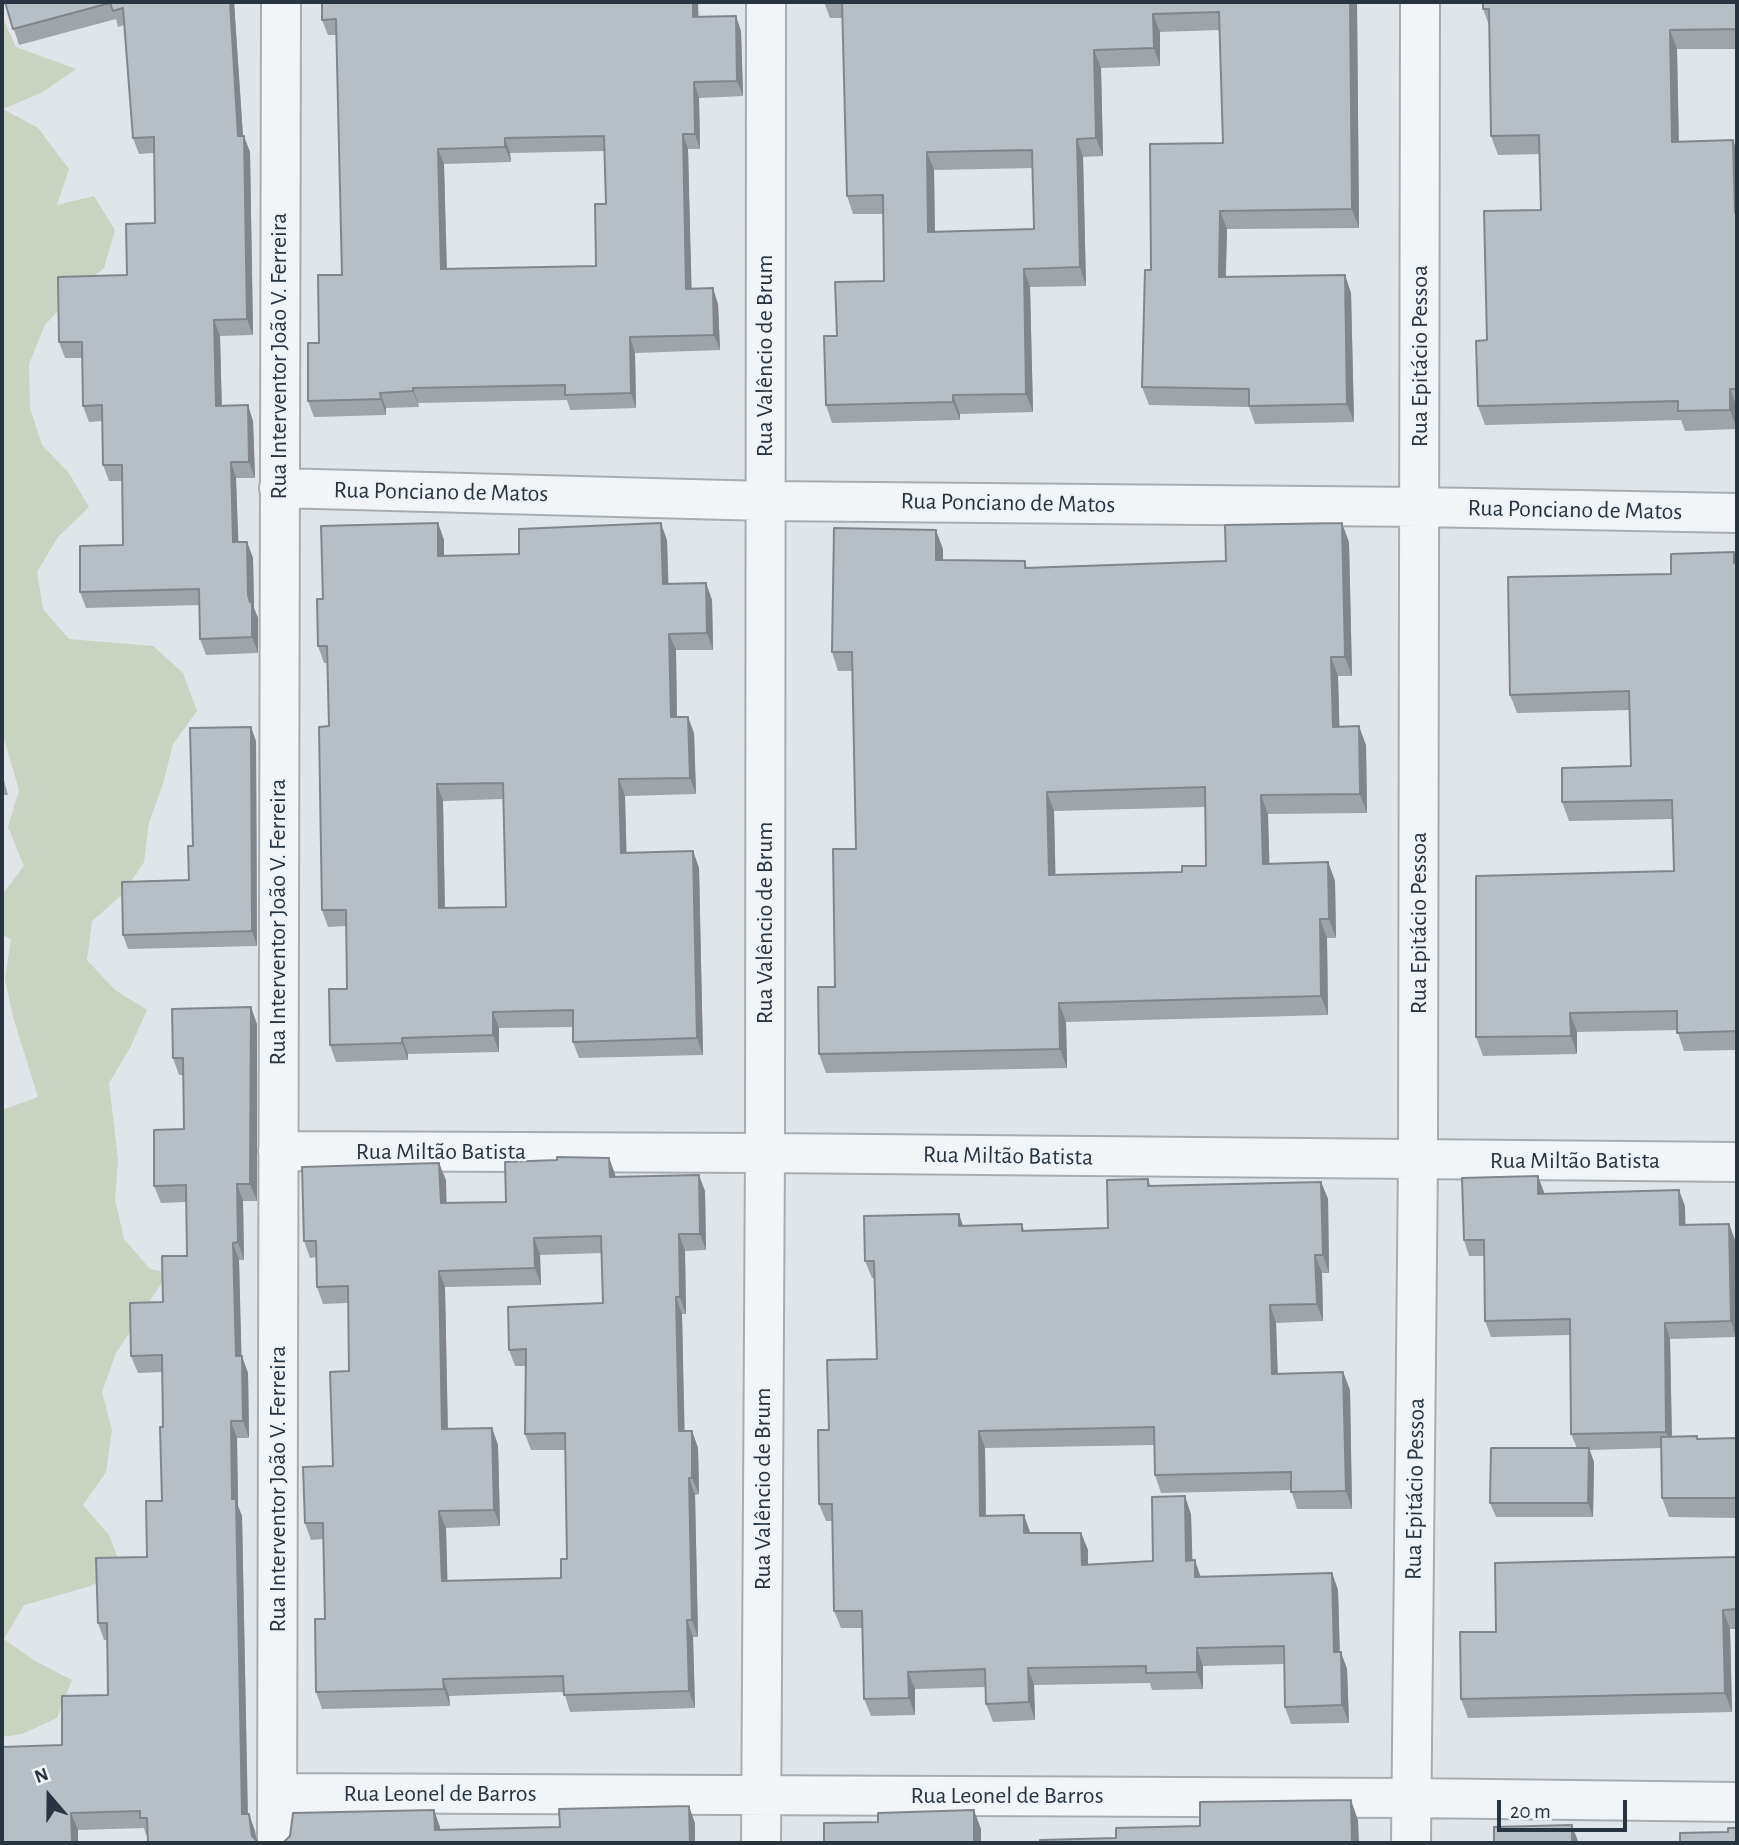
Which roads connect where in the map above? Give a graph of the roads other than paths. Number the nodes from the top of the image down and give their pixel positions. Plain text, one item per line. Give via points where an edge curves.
1 (281, 2) edge
2 (766, 2) edge
3 (1420, 2) edge
4 (279, 488) junction
5 (765, 501) junction
6 (1421, 507) junction
7 (1737, 513) edge
8 (278, 1151) junction
9 (765, 1153) junction
10 (1418, 1160) junction
11 (1737, 1163) edge
12 (277, 1793) junction
13 (761, 1795) junction
14 (1411, 1798) junction
15 (1737, 1802) edge
16 (276, 1843) edge
17 (761, 1843) edge
18 (1411, 1843) edge

1 - 4 street, Rua Interventor João V. Ferreira
2 - 5 street, Rua Valêncio de Brum
3 - 6 street, Rua Epitácio Pessoa
4 - 5 street, Rua Ponciano de Matos
4 - 8 street, Rua Interventor João V. Ferreira
5 - 6 street, Rua Ponciano de Matos
5 - 9 street, Rua Valêncio de Brum
6 - 7 street, Rua Ponciano de Matos
6 - 10 street, Rua Epitácio Pessoa
8 - 9 street, Rua Miltão Batista
8 - 12 street, Rua Interventor João V. Ferreira
9 - 10 street, Rua Miltão Batista
9 - 13 street, Rua Valêncio de Brum
10 - 11 street, Rua Miltão Batista
10 - 14 street, Rua Epitácio Pessoa
12 - 13 street, Rua Leonel de Barros
12 - 16 street, Rua Interventor João V. Ferreira
13 - 14 street, Rua Leonel de Barros
13 - 17 street, Rua Valêncio de Brum
14 - 15 street, Rua Leonel de Barros
14 - 18 street, Rua Epitácio Pessoa

